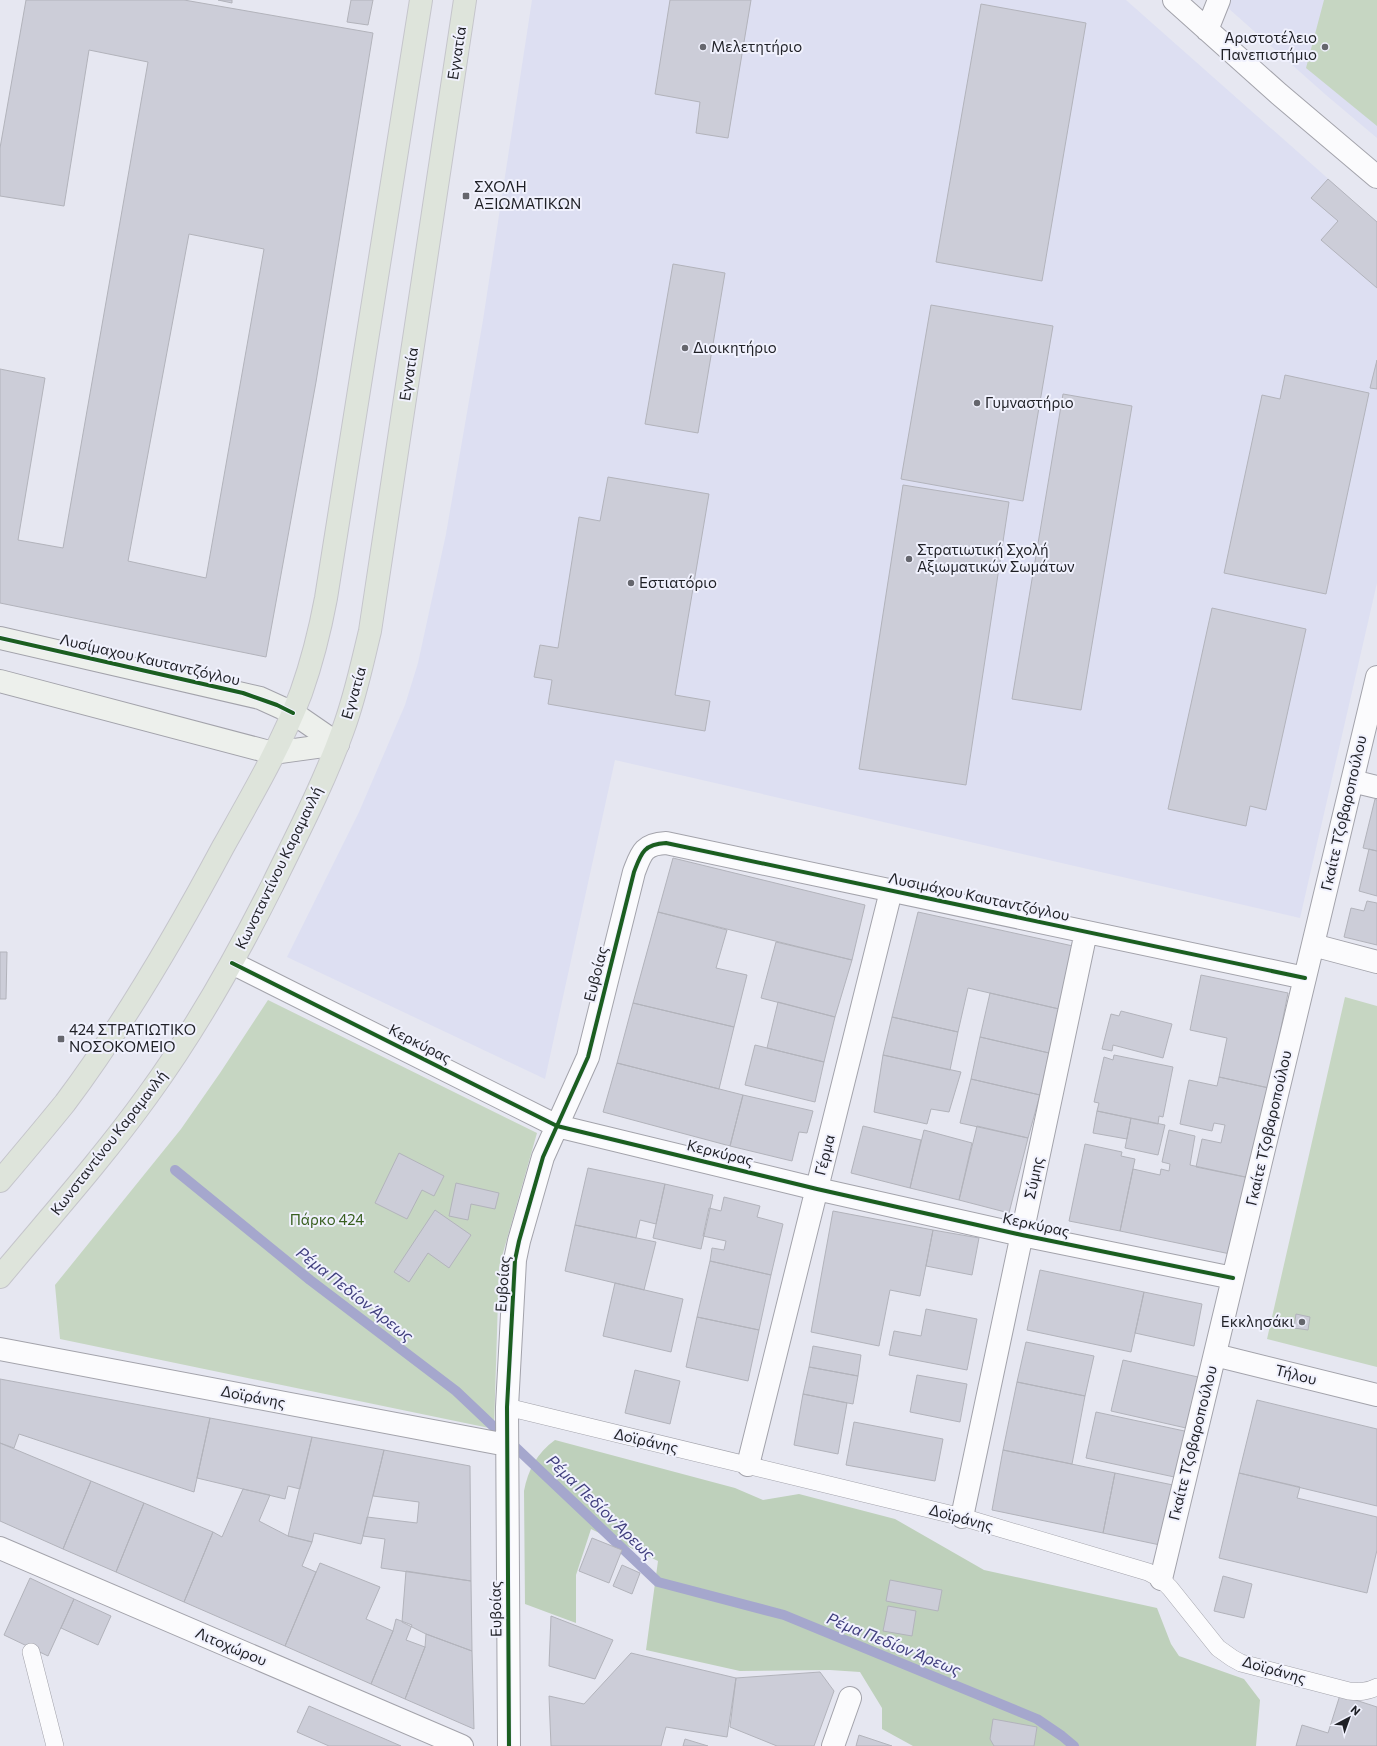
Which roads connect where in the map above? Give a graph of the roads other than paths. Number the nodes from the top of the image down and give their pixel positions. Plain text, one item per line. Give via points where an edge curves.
1 (421, 0) edge
2 (465, 0) edge
3 (1174, 0) edge
4 (1219, 0) edge
5 (1207, 30) junction
6 (1377, 177) edge
7 (0, 638) edge
8 (1377, 677) edge
9 (0, 681) edge
10 (293, 713) junction
11 (338, 744) junction
12 (273, 753) junction
13 (1352, 781) junction
14 (1377, 788) edge
15 (648, 847) joint
16 (891, 891) junction
17 (1086, 932) junction
18 (1313, 946) junction
19 (1377, 962) edge
20 (232, 963) junction
21 (1305, 978) junction
22 (557, 1126) junction
23 (0, 1181) edge
24 (817, 1188) junction
25 (1022, 1235) junction
26 (0, 1277) edge
27 (1233, 1278) junction
28 (0, 1349) edge
29 (1215, 1355) junction
30 (1377, 1395) edge
31 (507, 1410) junction
32 (507, 1445) junction
33 (748, 1465) junction
34 (962, 1517) junction
35 (0, 1548) edge
36 (1161, 1579) junction
37 (31, 1652) dead end
38 (1377, 1686) edge
39 (850, 1698) dead end
40 (55, 1746) edge
41 (462, 1746) edge
42 (509, 1746) edge
43 (833, 1746) edge

1 - 10 main road via 326,598 302,692
2 - 11 main road, Εγνατία via 370,631 352,702
3 - 5 street
4 - 5 street
5 - 6 street
7 - 10 street, Λυσίμαχου Καυταντζόγλου via 242,693
8 - 13 street, Γκαίτε Τζοβαροπούλου
9 - 12 street
10 - 11 street, Λυσίμαχου Καυταντζόγλου
10 - 12 main road
11 - 12 street
11 - 20 main road, Κωνσταντίνου Καραμανλή via 303,824
12 - 23 main road via 182,923 144,986 65,1103
13 - 14 street
13 - 18 street, Γκαίτε Τζοβαροπούλου
15 - 16 street, Λυσιμάχου Καυταντζόγλου via 666,843
15 - 22 street, Ευβοίας via 641,854 634,872 584,1070
16 - 17 street, Λυσιμάχου Καυταντζόγλου
16 - 24 street, Γέρμα
17 - 21 street, Λυσιμάχου Καυταντζόγλου
17 - 25 street, Σύμης
18 - 19 street
18 - 21 street, Γκαίτε Τζοβαροπούλου
20 - 22 street, Κερκύρας
20 - 26 main road, Κωνσταντίνου Καραμανλή via 188,1037 147,1097 74,1190
21 - 27 street, Γκαίτε Τζοβαροπούλου
22 - 24 street, Κερκύρας
22 - 31 street, Ευβοίας via 543,1157 515,1260
24 - 25 street, Κερκύρας
24 - 33 street, Γέρμα
25 - 27 street, Κερκύρας
25 - 34 street, Σύμης
27 - 29 street, Γκαίτε Τζοβαροπούλου
28 - 32 street, Δοϊράνης
29 - 30 street, Τήλου
29 - 36 street, Γκαίτε Τζοβαροπούλου
31 - 32 street, Ευβοίας
31 - 33 lane, Δοϊράνης
32 - 42 street, Ευβοίας
33 - 34 lane, Δοϊράνης
34 - 36 lane, Δοϊράνης via 1148,1572
35 - 41 street, Λιτοχώρου
36 - 38 lane, Δοϊράνης via 1218,1648 1241,1663 1349,1691 1360,1692
37 - 40 lane
39 - 43 street

